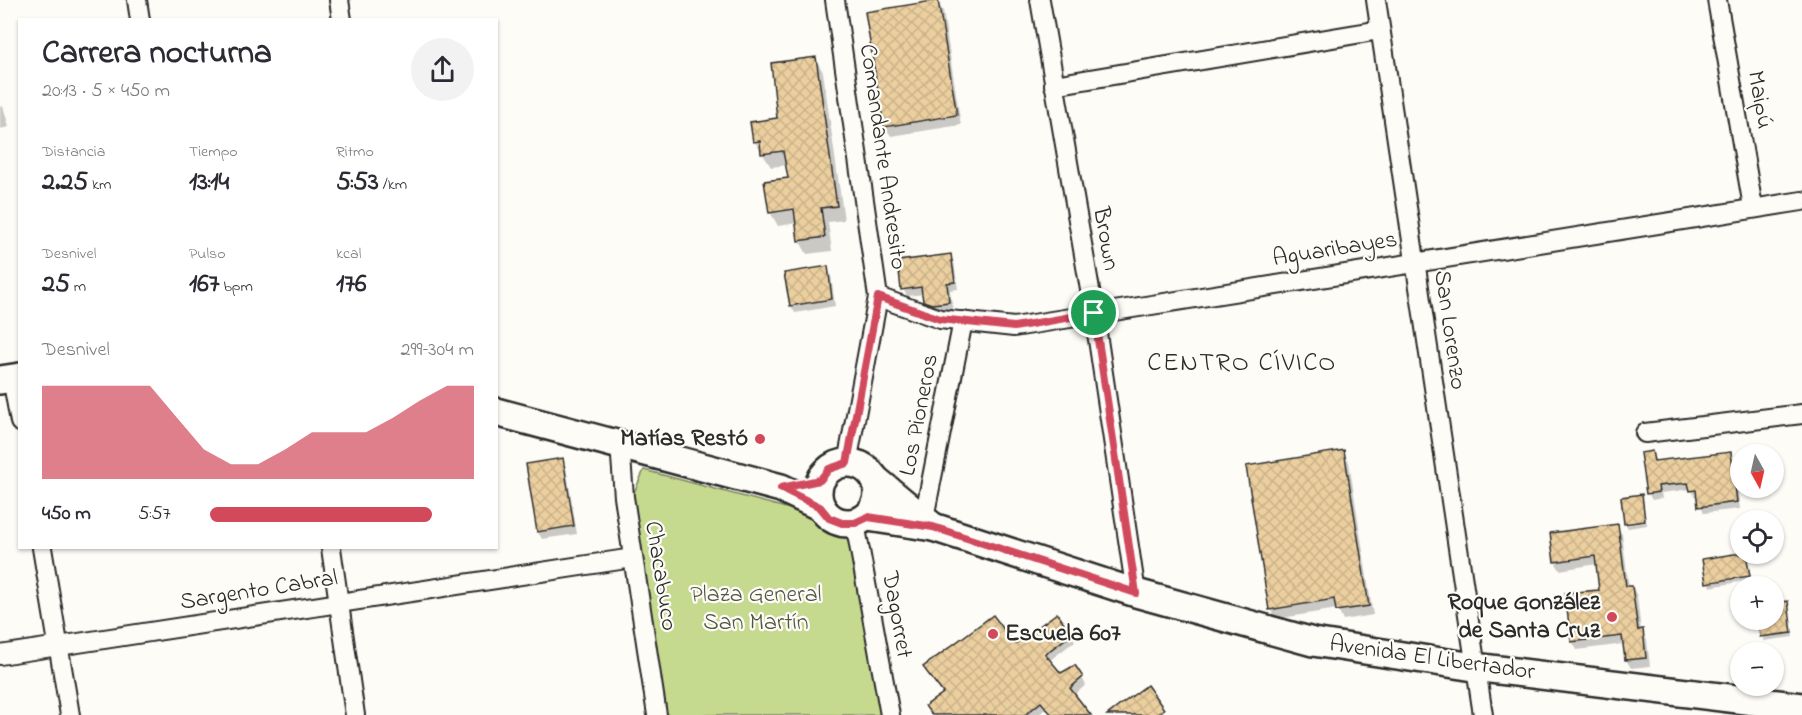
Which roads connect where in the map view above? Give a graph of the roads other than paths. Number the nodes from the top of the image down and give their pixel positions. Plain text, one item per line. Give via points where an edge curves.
1 (137, 0) edge
2 (339, 0) edge
3 (836, 0) edge
4 (1040, 0) edge
5 (1376, 0) edge
6 (1716, 0) edge
7 (140, 18) edge
8 (342, 18) edge
9 (1380, 30) junction
10 (1054, 85) junction
11 (1801, 205) edge
12 (1753, 207) junction
13 (1415, 261) junction
14 (878, 297) junction
15 (1094, 313) junction
16 (963, 321) junction
17 (10, 378) edge
18 (18, 413) edge
19 (498, 413) edge
20 (1802, 414) edge
21 (1646, 433) dead end
22 (620, 444) junction
23 (847, 463) junction
24 (820, 480) junction
25 (876, 480) junction
26 (781, 488) junction
27 (820, 507) junction
28 (862, 520) junction
29 (928, 523) junction
30 (42, 549) edge
31 (331, 549) edge
32 (633, 558) junction
33 (1136, 593) junction
34 (341, 602) junction
35 (59, 646) junction
36 (0, 655) edge
37 (1474, 667) junction
38 (1802, 707) edge
39 (70, 715) edge
40 (355, 715) edge
41 (657, 715) edge
42 (890, 715) edge
43 (1483, 715) edge

1 - 7 street
2 - 8 street
3 - 14 street, Comandante Andresito
4 - 10 street, Brown
5 - 9 street, San Lorenzo
6 - 12 street, Maipú
9 - 10 street
9 - 13 street, San Lorenzo
10 - 15 street, Brown
11 - 12 street, Aguaribayes
12 - 13 street, Aguaribayes
13 - 15 street, Aguaribayes
13 - 37 street, San Lorenzo
14 - 16 street, Aguaribayes via 940,319
14 - 23 street, Comandante Andresito
15 - 16 street, Aguaribayes via 1014,327
15 - 33 street, Brown
16 - 29 street, Los Pioneros
17 - 18 street
19 - 22 main road
20 - 21 street
22 - 26 main road
22 - 32 street, Chacabuco
23 - 24 main road via 829,469
23 - 25 main road via 868,469
24 - 26 main road
24 - 27 main road
25 - 28 main road via 876,506
25 - 29 main road, Avenida El Libertador
26 - 27 main road
27 - 28 main road via 829,518 842,523
28 - 29 main road, Avenida El Libertador
28 - 42 street, Dagorret
29 - 33 main road, Avenida El Libertador
30 - 35 street
31 - 34 street
32 - 34 street, Sargento Cabral
32 - 41 street, Chacabuco
33 - 37 main road, Avenida El Libertador via 1314,642
34 - 35 street, Sargento Cabral
34 - 40 street
35 - 36 street, Sargento Cabral
35 - 39 street
37 - 38 main road, Avenida El Libertador
37 - 43 street, San Lorenzo

